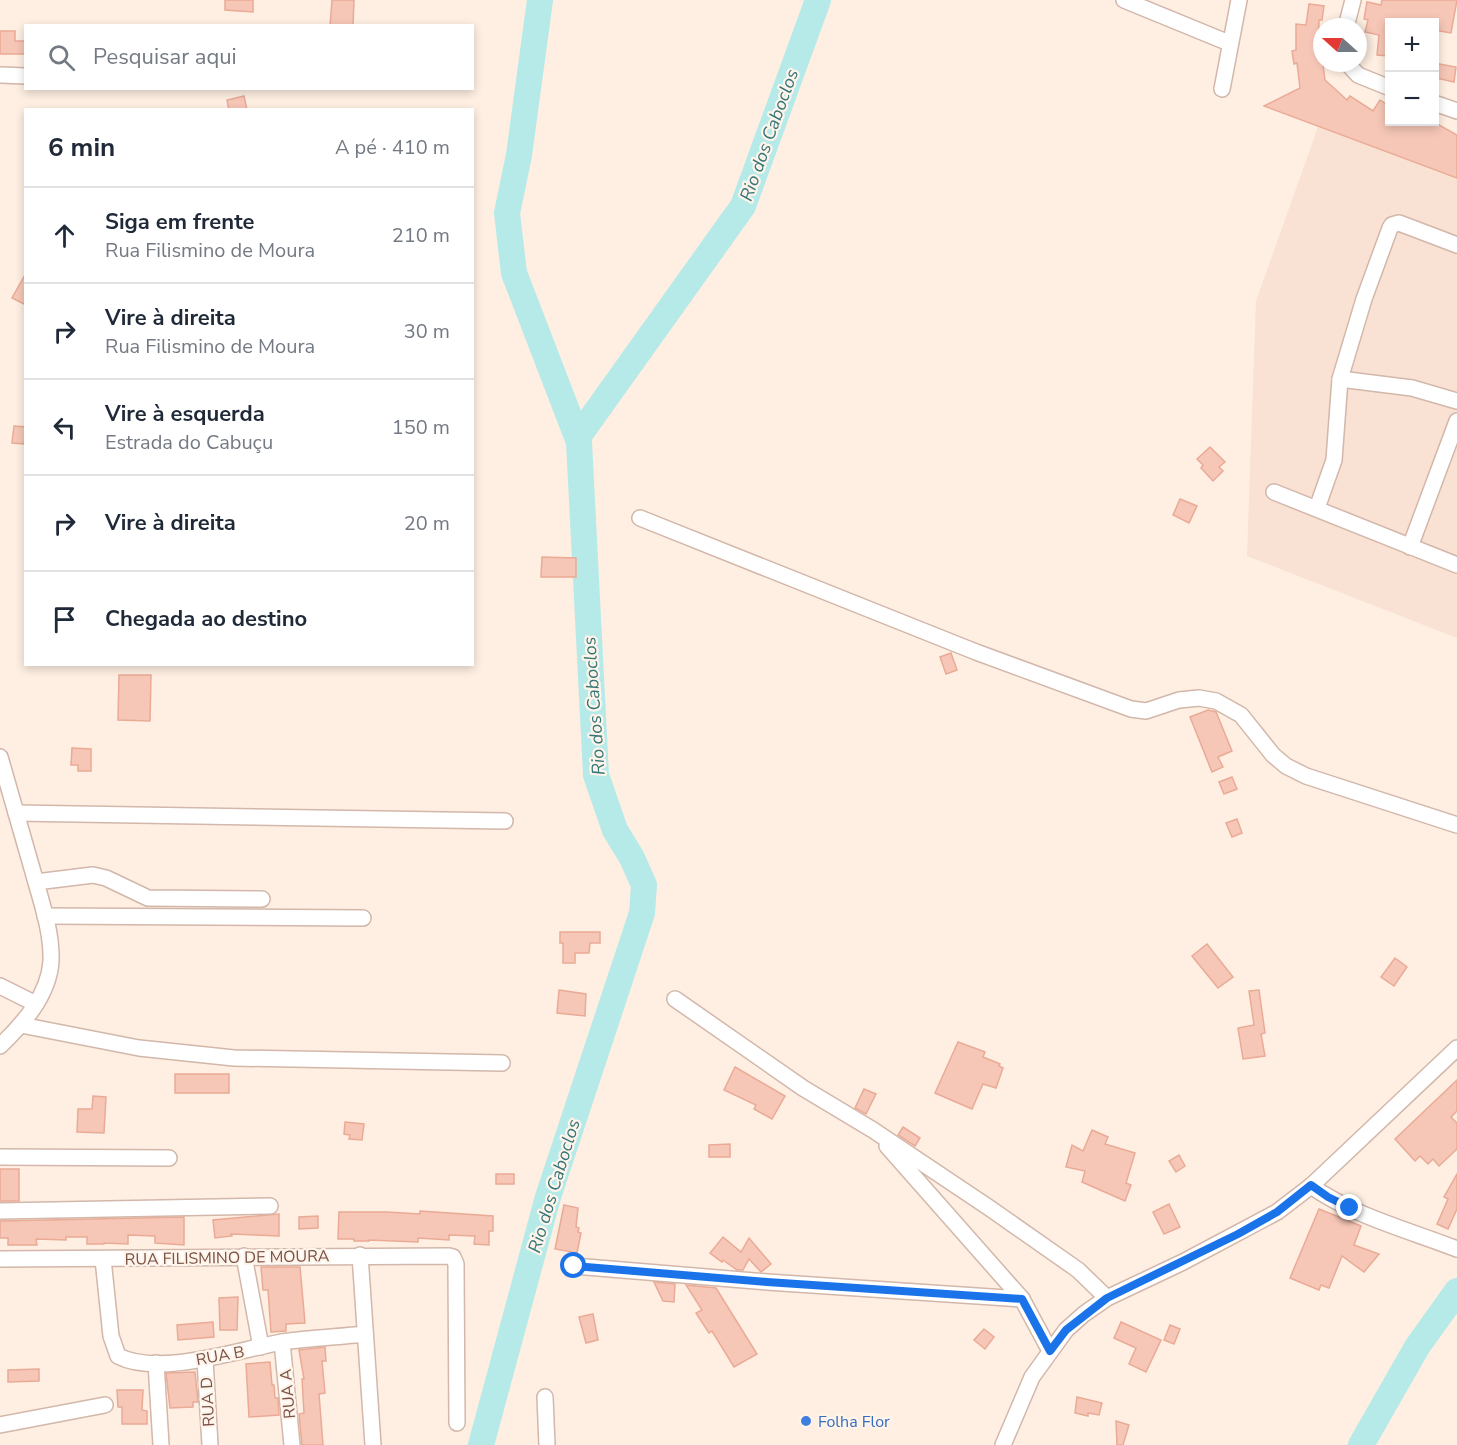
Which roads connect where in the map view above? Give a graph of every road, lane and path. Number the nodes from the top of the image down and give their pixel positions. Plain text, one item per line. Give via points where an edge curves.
1 (1124, 0) edge
2 (1239, 0) edge
3 (1353, 0) edge
4 (1348, 18) edge
5 (1229, 43) junction
6 (1355, 72) edge
7 (0, 75) edge
8 (24, 76) edge
9 (1385, 86) edge
10 (1222, 88) dead end
11 (1439, 105) edge
12 (1457, 111) edge
13 (1457, 245) edge
14 (1340, 379) junction
15 (1457, 401) edge
16 (1457, 421) edge
17 (1274, 492) dead end
18 (1317, 508) junction
19 (640, 518) dead end
20 (1410, 547) junction
21 (1457, 565) edge
22 (0, 757) edge
23 (16, 813) junction
24 (505, 821) dead end
25 (1457, 825) edge
26 (36, 882) junction
27 (262, 899) dead end
28 (45, 916) junction
29 (363, 918) dead end
30 (0, 986) edge
31 (675, 999) dead end
32 (36, 1004) junction
33 (21, 1025) junction
34 (0, 1046) edge
35 (1457, 1048) edge
36 (502, 1063) dead end
37 (873, 1130) junction
38 (0, 1157) edge
39 (169, 1158) dead end
40 (1311, 1185) junction
41 (270, 1206) dead end
42 (0, 1211) edge
43 (1457, 1249) edge
44 (360, 1255) junction
45 (244, 1256) junction
46 (0, 1259) edge
47 (103, 1259) junction
48 (574, 1266) dead end
49 (1107, 1298) junction
50 (1022, 1299) junction
51 (365, 1334) junction
52 (282, 1342) junction
53 (261, 1347) junction
54 (1050, 1351) junction
55 (205, 1360) junction
56 (156, 1363) junction
57 (545, 1397) dead end
58 (105, 1405) dead end
59 (457, 1423) dead end
60 (0, 1425) edge
61 (161, 1445) edge
62 (210, 1445) edge
63 (292, 1445) edge
64 (373, 1445) edge
65 (547, 1445) edge
66 (1003, 1445) edge

1 - 5 street
2 - 5 street
3 - 4 street
5 - 10 street
6 - 9 street
7 - 8 street
11 - 12 street
13 - 14 street via 1399,223 1392,225
14 - 15 street via 1412,388
14 - 18 street via 1334,460
16 - 20 street
17 - 18 street
18 - 20 street
19 - 25 street via 965,648 1131,709 1146,711 1200,698 1216,701 1241,715 1286,766
20 - 21 street
22 - 23 street
23 - 24 street
23 - 26 street
26 - 27 street via 93,875 148,898
26 - 28 street
28 - 29 street
28 - 32 street via 51,962
30 - 32 street
31 - 37 street via 803,1088
32 - 33 street
33 - 34 street
33 - 36 street via 139,1048 234,1058
35 - 40 street
37 - 49 street via 1078,1270
37 - 50 street
38 - 39 street
40 - 43 street via 1350,1208
40 - 49 street via 1277,1212 1238,1234
41 - 42 street
44 - 45 street, RUA FILISMINO DE MOURA
44 - 51 street
44 - 59 street, RUA FILISMINO DE MOURA via 453,1257
45 - 47 street, RUA FILISMINO DE MOURA
45 - 53 street
46 - 47 street, RUA FILISMINO DE MOURA
47 - 56 street, RUA B via 111,1336 118,1356 130,1362
48 - 50 street
49 - 54 street via 1066,1330
50 - 54 street
51 - 52 street, RUA B
51 - 64 street
52 - 53 street, RUA B
52 - 63 street, RUA A
53 - 55 street, RUA B
54 - 66 street via 1032,1377
55 - 56 street, RUA B
55 - 62 street, RUA D
56 - 61 street
57 - 65 street
58 - 60 street

